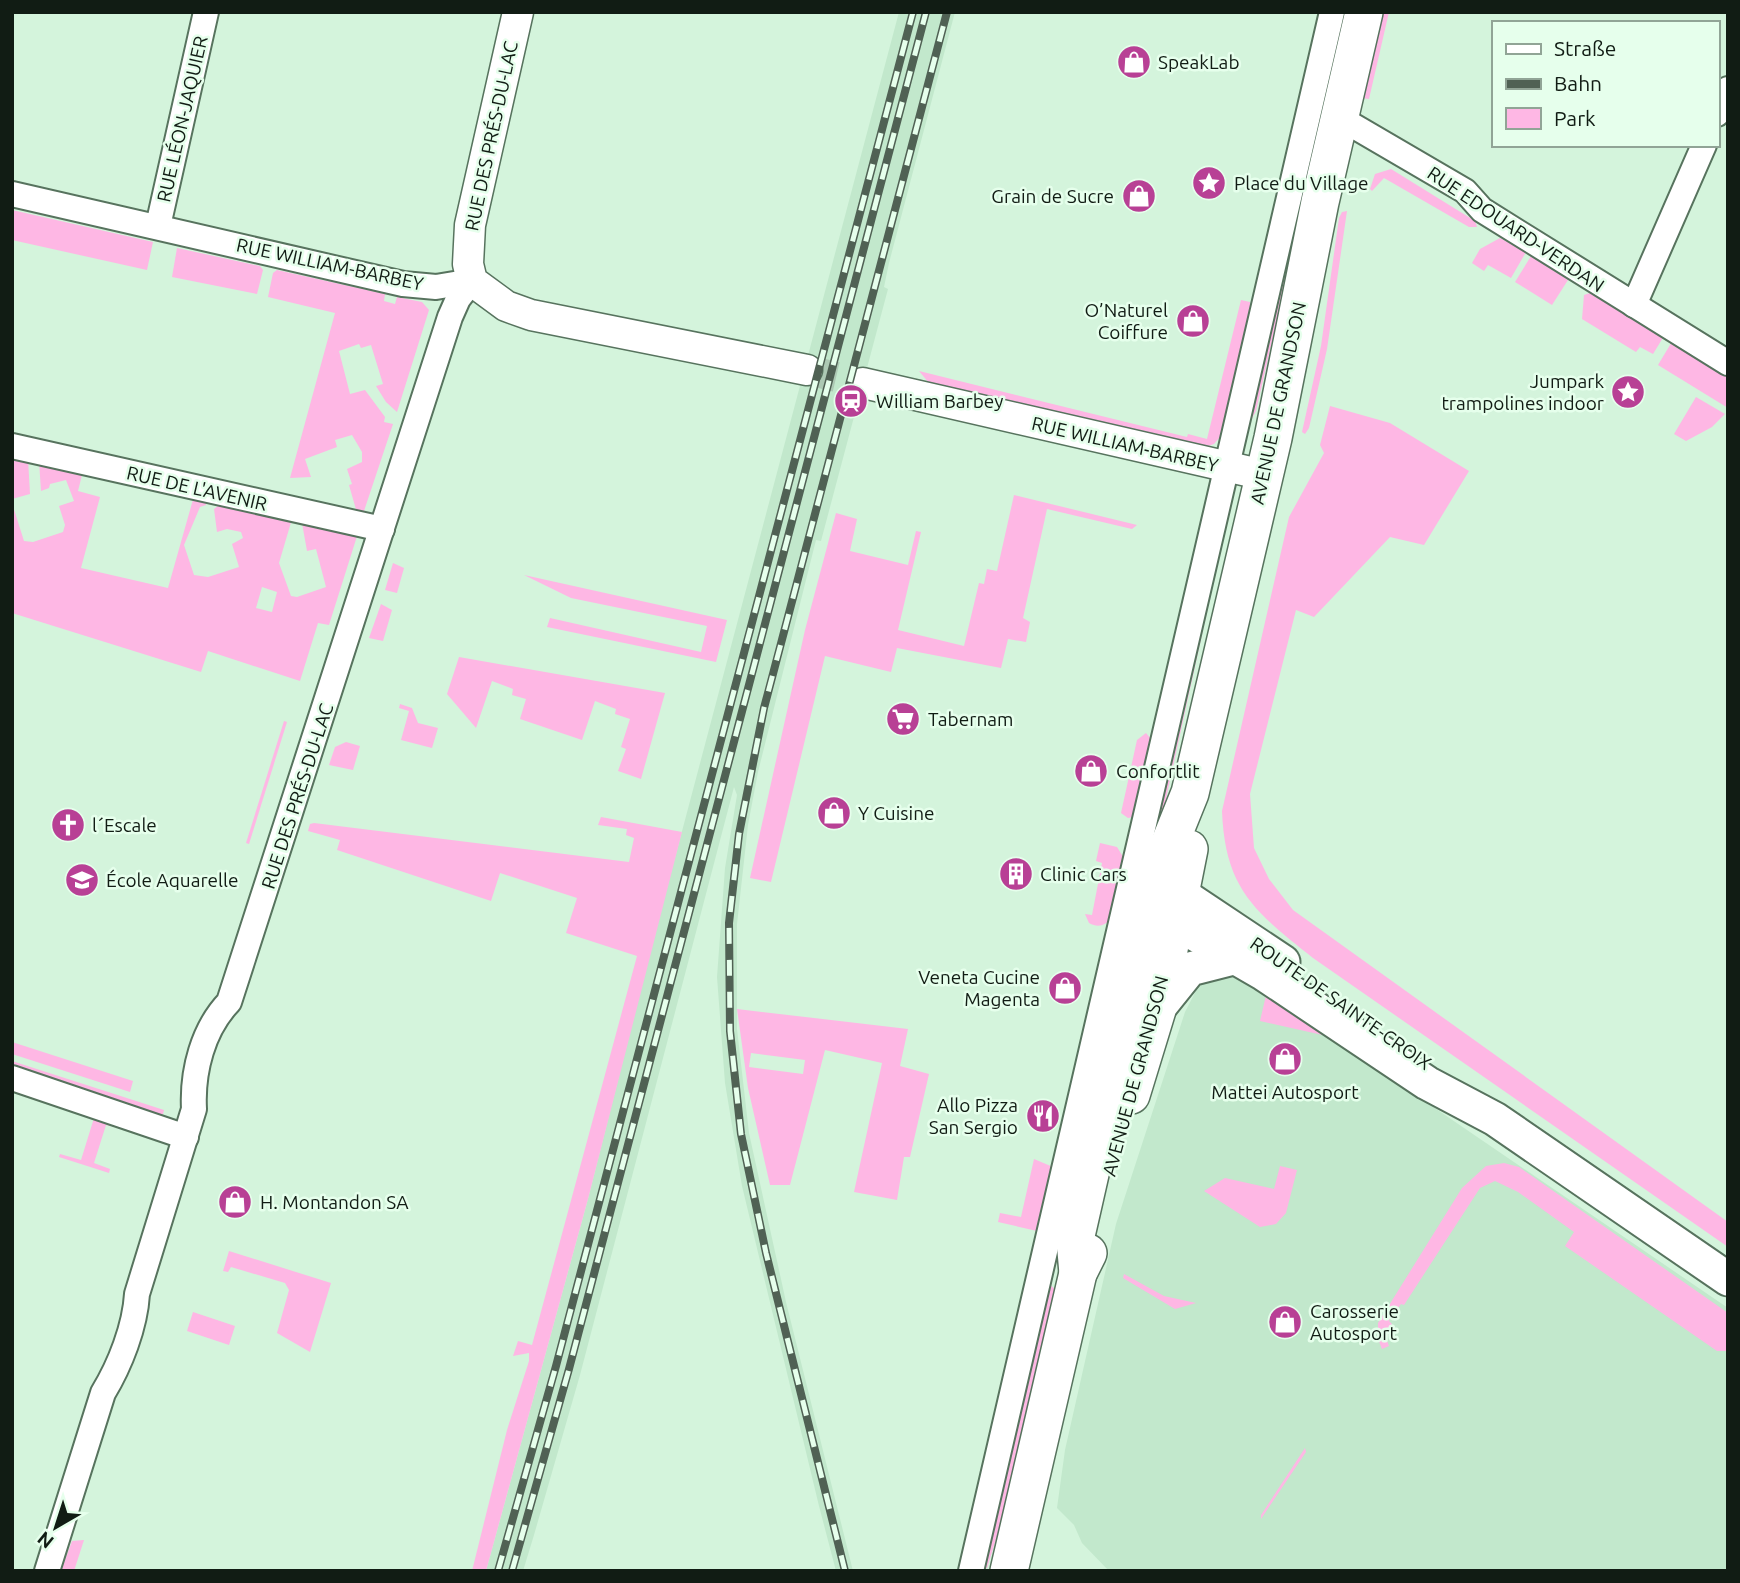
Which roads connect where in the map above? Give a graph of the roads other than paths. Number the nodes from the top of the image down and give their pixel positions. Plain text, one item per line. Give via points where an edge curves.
1 (206, 12) edge
2 (518, 12) edge
3 (1332, 12) edge
4 (1364, 12) edge
5 (1728, 89) edge
6 (1719, 109) edge
7 (1340, 118) junction
8 (1703, 147) edge
9 (12, 194) edge
10 (158, 226) junction
11 (472, 282) junction
12 (1634, 305) junction
13 (1728, 363) edge
14 (807, 370) tunnel mouth
15 (863, 383) tunnel mouth
16 (12, 446) edge
17 (1227, 467) junction
18 (1264, 475) junction
19 (382, 529) junction
20 (1169, 906) junction
21 (1237, 957) junction
22 (1157, 1010) junction
23 (12, 1078) edge
24 (1495, 1119) junction
25 (186, 1137) junction
26 (1078, 1273) junction
27 (1728, 1279) edge
28 (47, 1571) edge
29 (971, 1571) edge
30 (1009, 1571) edge

1 - 10 street, RUE LÉON-JAQUIER
2 - 11 street, RUE DES PRÉS-DU-LAC via 470,225
3 - 17 street
4 - 7 main road, AVENUE DE GRANDSON
5 - 6 street
7 - 12 street, RUE EDOUARD-VERDAN via 1465,191 1482,210
7 - 18 main road, AVENUE DE GRANDSON
8 - 12 street
9 - 10 street, RUE WILLIAM-BARBEY
10 - 11 street, RUE WILLIAM-BARBEY via 403,284 436,287
11 - 14 street via 506,306 531,315
11 - 19 street, RUE DES PRÉS-DU-LAC via 450,317
12 - 13 street, RUE EDOUARD-VERDAN
15 - 17 street, RUE WILLIAM-BARBEY
16 - 19 street, RUE DE L'AVENIR
17 - 18 street, RUE WILLIAM-BARBEY
17 - 29 street
18 - 20 main road, AVENUE DE GRANDSON via 1190,793 1167,850
19 - 25 street, RUE DES PRÉS-DU-LAC via 229,1002 213,1018 192,1082 194,1109
20 - 21 main road, ROUTE DE SAINTE-CROIX
20 - 22 main road, AVENUE DE GRANDSON
20 - 24 main road, ROUTE DE SAINTE-CROIX via 1232,925 1436,1069
20 - 26 main road, AVENUE DE GRANDSON via 1075,1240
21 - 22 main road via 1190,969
21 - 24 main road, ROUTE DE SAINTE-CROIX via 1427,1083
22 - 26 main road, AVENUE DE GRANDSON via 1115,1149 1093,1244
23 - 25 street
24 - 27 main road, ROUTE DE SAINTE-CROIX
25 - 28 street, RUE DES PRÉS-DU-LAC via 137,1294 136,1311 114,1376 103,1393
26 - 30 main road, AVENUE DE GRANDSON

